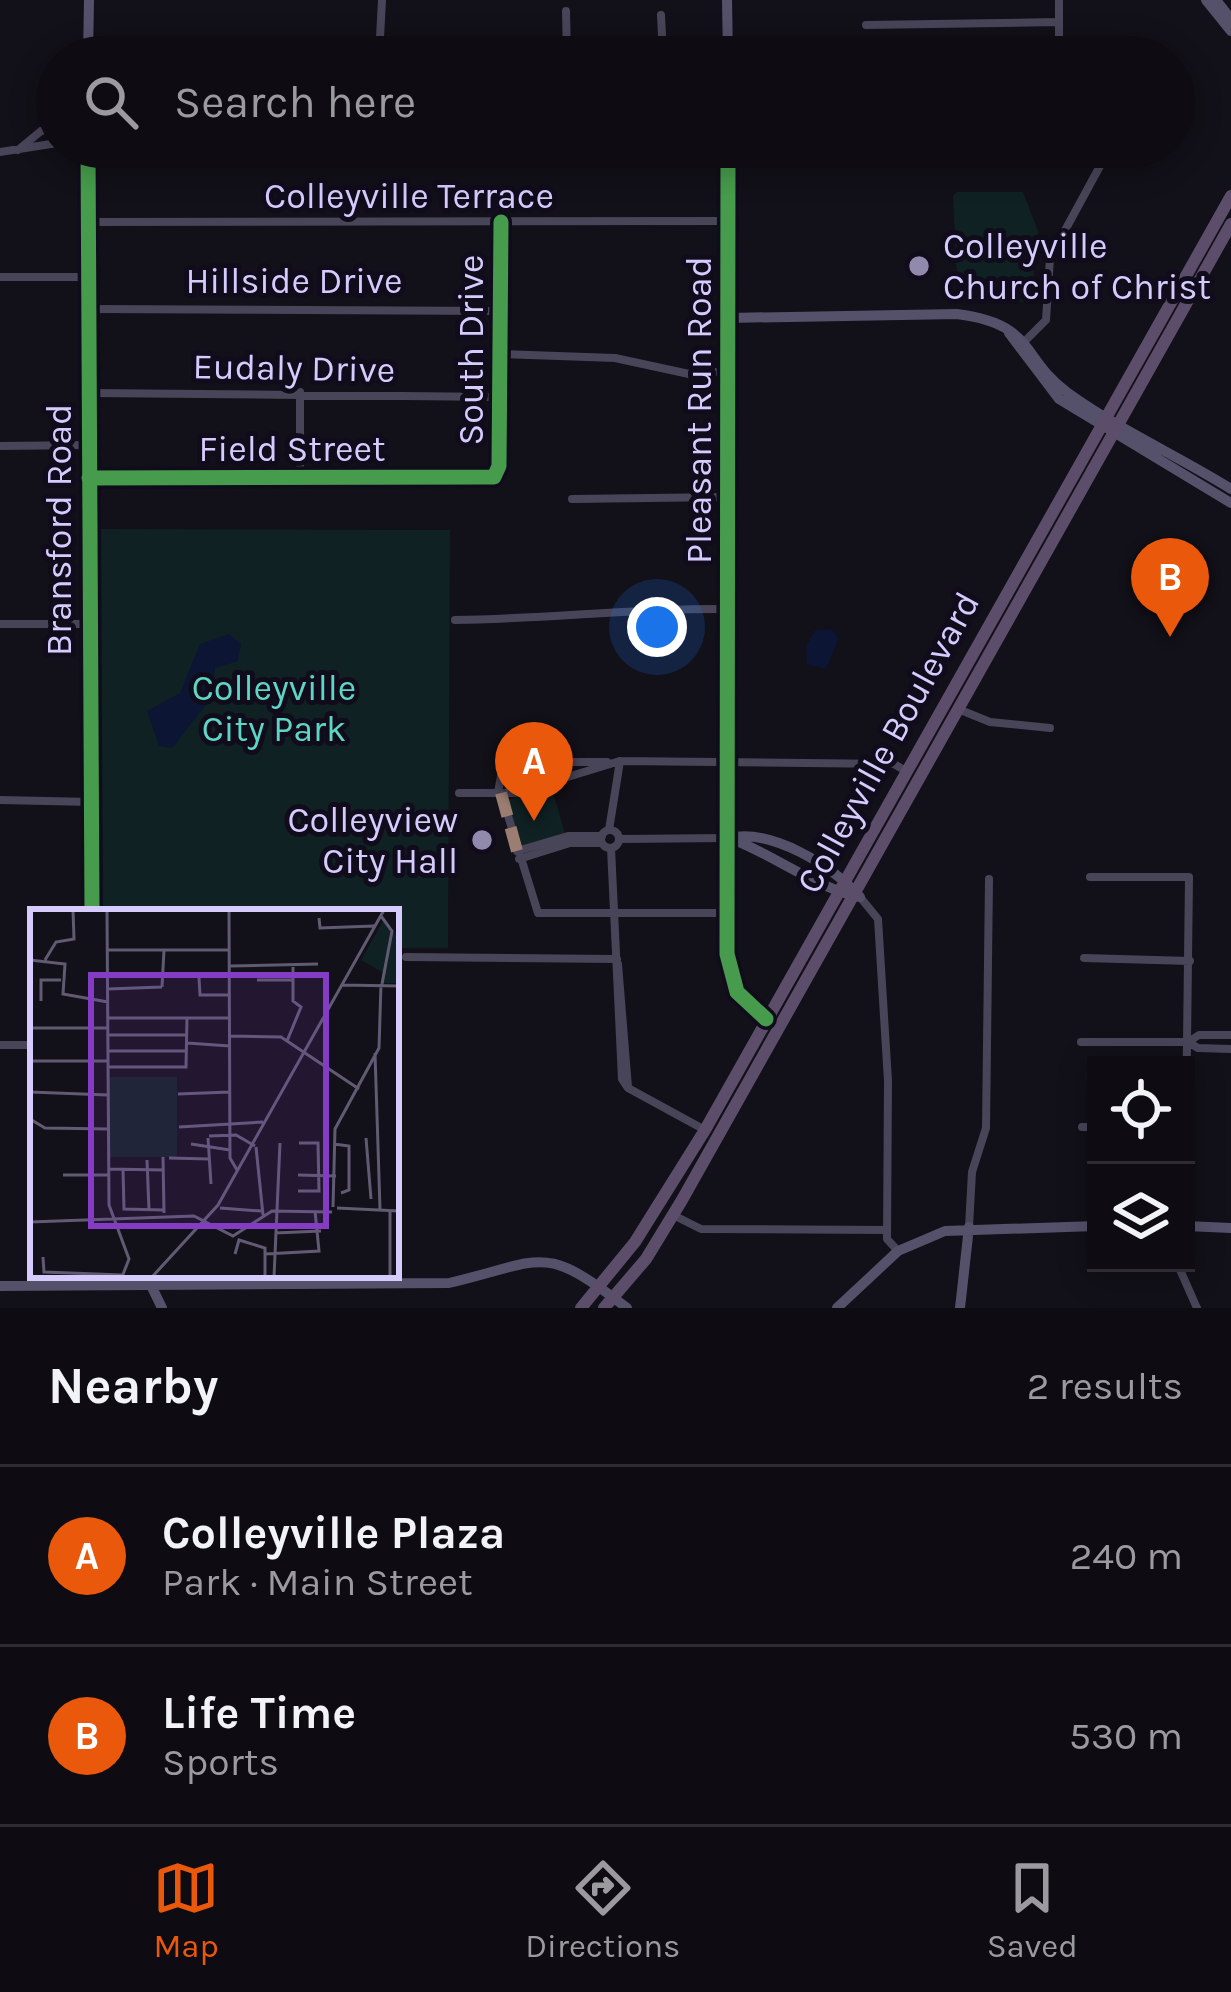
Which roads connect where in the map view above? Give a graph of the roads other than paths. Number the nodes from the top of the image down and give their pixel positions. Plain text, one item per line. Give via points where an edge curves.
1 (88, 0) edge
2 (382, 0) edge
3 (727, 0) edge
4 (1058, 0) edge
5 (1210, 1) edge
6 (566, 11) dead end
7 (662, 15) dead end
8 (1231, 19) edge
9 (1059, 22) junction
10 (866, 25) dead end
11 (1231, 31) edge
12 (88, 36) edge
13 (380, 36) edge
14 (567, 36) edge
15 (662, 36) edge
16 (728, 36) edge
17 (1059, 36) edge
18 (36, 136) edge
19 (36, 147) edge
20 (17, 151) junction
21 (0, 152) edge
22 (88, 168) edge
23 (728, 168) edge
24 (1098, 168) edge
25 (1231, 196) edge
26 (729, 221) junction
27 (89, 222) junction
28 (502, 222) junction
29 (1231, 224) edge
30 (0, 277) edge
31 (88, 278) junction
32 (88, 309) junction
33 (500, 311) junction
34 (728, 318) junction
35 (1023, 344) junction
36 (500, 354) junction
37 (728, 371) junction
38 (300, 392) junction
39 (88, 393) junction
40 (500, 397) junction
41 (1102, 419) junction
42 (1117, 428) junction
43 (89, 445) junction
44 (0, 446) edge
45 (494, 477) joint
46 (89, 478) junction
47 (300, 479) junction
48 (1216, 486) junction
49 (1231, 489) edge
50 (727, 496) junction
51 (572, 499) dead end
52 (1231, 502) edge
53 (728, 609) junction
54 (454, 620) dead end
55 (0, 624) edge
56 (88, 624) junction
57 (946, 698) junction
58 (958, 709) junction
59 (1050, 728) dead end
60 (620, 761) junction
61 (730, 763) junction
62 (913, 775) junction
63 (459, 793) dead end
64 (500, 793) junction
65 (0, 800) edge
66 (92, 802) junction
67 (729, 838) junction
68 (606, 839) junction
69 (518, 855) junction
70 (1090, 877) dead end
71 (989, 879) dead end
72 (841, 886) junction
73 (856, 895) junction
74 (92, 909) edge
75 (728, 913) junction
76 (615, 914) junction
77 (406, 957) dead end
78 (1084, 958) dead end
79 (617, 959) junction
80 (1190, 961) junction
81 (766, 1019) junction
82 (1231, 1035) edge
83 (1081, 1042) dead end
84 (1188, 1042) junction
85 (1231, 1049) edge
86 (1188, 1056) edge
87 (1082, 1127) dead end
88 (1087, 1127) edge
89 (705, 1130) junction
90 (674, 1215) junction
91 (1231, 1225) edge
92 (1087, 1226) edge
93 (1195, 1226) edge
94 (969, 1227) junction
95 (887, 1230) junction
96 (898, 1251) junction
97 (1181, 1272) edge
98 (109, 1278) edge
99 (269, 1278) edge
100 (379, 1279) edge
101 (149, 1280) edge
102 (94, 1285) junction
103 (0, 1286) edge
104 (600, 1288) junction
105 (609, 1303) edge
106 (162, 1308) edge
107 (581, 1308) edge
108 (627, 1308) edge
109 (837, 1308) edge
110 (960, 1308) edge
111 (1197, 1308) edge

1 - 12 street
2 - 13 street
3 - 16 street
4 - 9 street
5 - 8 street
5 - 11 street
6 - 14 street
7 - 15 street
9 - 10 street
9 - 17 street
18 - 20 street
19 - 20 street
20 - 21 street
22 - 27 street, Bransford Road
23 - 26 street, Pleasant Run Road
24 - 35 street via 1050,258 1046,320
25 - 41 main road, Colleyville Boulevard
26 - 28 street, Colleyville Terrace
26 - 34 street, Pleasant Run Road
27 - 28 street, Colleyville Terrace
27 - 31 street, Bransford Road
28 - 33 street, South Drive
29 - 42 main road, Colleyville Boulevard
30 - 31 street
31 - 32 street, Bransford Road
32 - 33 street, Hillside Drive
32 - 39 street, Bransford Road
33 - 36 street, South Drive
34 - 35 street via 957,314 1007,330
34 - 37 street, Pleasant Run Road
35 - 41 street via 1054,388
36 - 37 street
36 - 40 street, South Drive
37 - 50 street, Pleasant Run Road
38 - 39 street, Eudaly Drive
38 - 40 street, Eudaly Drive
38 - 47 street
39 - 43 street, Bransford Road
40 - 45 street, South Drive
41 - 42 street
41 - 57 main road, Colleyville Boulevard
42 - 48 street
42 - 58 main road, Colleyville Boulevard
43 - 44 street
43 - 46 street, Bransford Road
45 - 47 street, Field Street
46 - 47 street, Field Street
46 - 56 street, Bransford Road
48 - 49 street
48 - 52 street
50 - 51 street
50 - 53 street, Pleasant Run Road
53 - 54 street
53 - 61 street, Pleasant Run Road
55 - 56 street
56 - 66 street, Bransford Road
57 - 58 main road
57 - 62 main road, Colleyville Boulevard
58 - 59 street via 990,722
58 - 62 main road, Colleyville Boulevard
60 - 61 street
60 - 64 street
60 - 64 street via 507,766
60 - 68 street
61 - 62 street via 894,764
61 - 67 street, Pleasant Run Road
62 - 72 main road, Colleyville Boulevard
62 - 73 main road, Colleyville Boulevard
63 - 64 street
64 - 69 street
65 - 66 street
66 - 74 street, Bransford Road
67 - 68 street
67 - 72 street
67 - 75 street, Pleasant Run Road
68 - 69 street
68 - 76 street
69 - 76 street via 538,913
70 - 80 street via 1189,877
71 - 94 street via 986,1128 972,1172
72 - 73 street
72 - 81 main road, Colleyville Boulevard
73 - 90 main road, Colleyville Boulevard
73 - 95 street via 878,919
75 - 76 street
75 - 81 street, Pleasant Run Road via 732,982
76 - 79 street
77 - 79 street
78 - 80 street
79 - 89 street via 622,1079
80 - 84 street
81 - 89 main road, Colleyville Boulevard
82 - 84 street
83 - 84 street
84 - 85 street
84 - 86 street
87 - 88 street
89 - 104 main road, Colleyville Boulevard
90 - 95 street via 701,1229
90 - 105 main road, Colleyville Boulevard
91 - 93 street
92 - 94 street
94 - 96 street
94 - 110 street
95 - 96 street
96 - 109 street
97 - 111 street
98 - 102 street
99 - 100 street
99 - 101 street
100 - 104 street via 448,1283 539,1260
101 - 102 street
101 - 106 street
102 - 103 street
104 - 105 street
104 - 107 main road, Colleyville Boulevard
105 - 108 street

